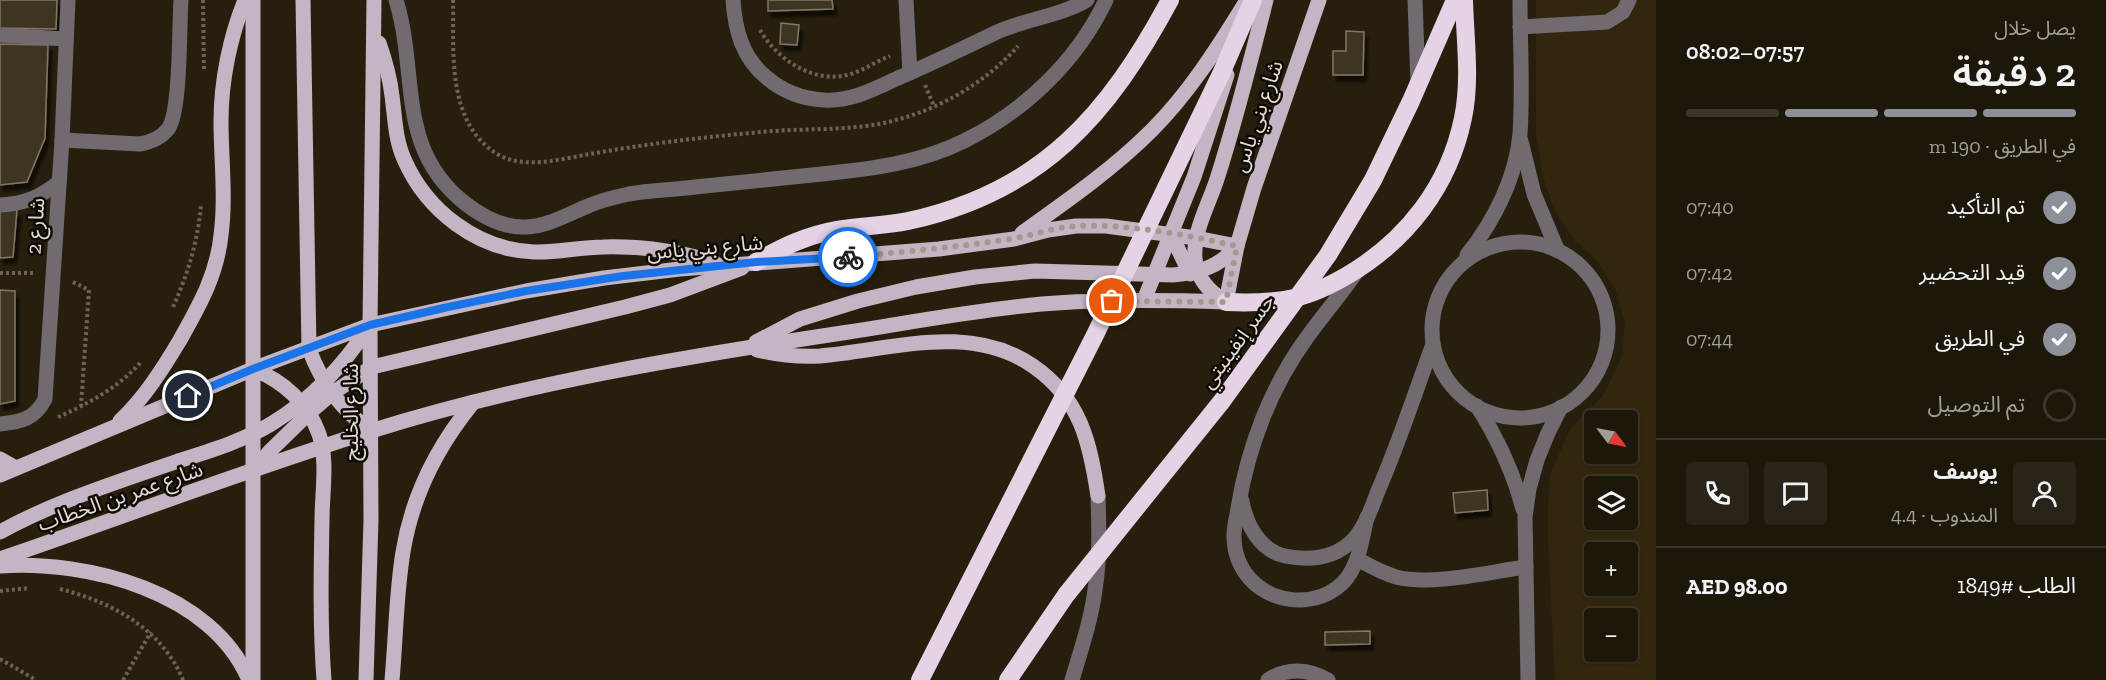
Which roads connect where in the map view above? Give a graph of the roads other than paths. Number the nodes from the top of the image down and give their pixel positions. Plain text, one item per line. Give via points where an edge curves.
1 (68, 0) edge
2 (180, 0) edge
3 (245, 0) edge
4 (253, 0) edge
5 (303, 0) edge
6 (374, 0) edge
7 (396, 0) edge
8 (733, 0) edge
9 (906, 0) edge
10 (1088, 0) edge
11 (1106, 0) edge
12 (1170, 0) edge
13 (1250, 0) edge
14 (1266, 0) edge
15 (1319, 0) edge
16 (1415, 0) edge
17 (1455, 0) edge
18 (1464, 0) edge
19 (1520, 0) edge
20 (1629, 0) edge
21 (1520, 27) junction
22 (374, 29) junction
23 (0, 35) edge
24 (66, 39) junction
25 (906, 75) junction
26 (1418, 101) dead end
27 (1520, 135) junction
28 (62, 140) junction
29 (59, 182) junction
30 (0, 205) edge
31 (1171, 234) junction
32 (1196, 238) junction
33 (1014, 239) junction
34 (1237, 246) junction
35 (1557, 249) junction
36 (756, 262) junction
37 (724, 265) junction
38 (1359, 269) junction
39 (1456, 269) junction
40 (1194, 273) junction
41 (1155, 275) junction
42 (1144, 300) junction
43 (1226, 302) junction
44 (370, 325) junction
45 (1433, 344) junction
46 (309, 348) junction
47 (745, 348) junction
48 (372, 367) junction
49 (253, 369) junction
50 (328, 389) junction
51 (472, 404) junction
52 (1477, 406) junction
53 (305, 408) junction
54 (1561, 408) junction
55 (0, 423) edge
56 (114, 427) junction
57 (371, 431) junction
58 (252, 434) junction
59 (323, 448) junction
60 (0, 459) edge
61 (16, 468) junction
62 (253, 472) junction
63 (0, 475) edge
64 (1241, 492) junction
65 (1098, 496) joint
66 (1367, 517) junction
67 (1525, 518) junction
68 (0, 532) edge
69 (1358, 559) junction
70 (0, 560) edge
71 (0, 566) edge
72 (1526, 567) junction
73 (251, 680) edge
74 (324, 680) edge
75 (366, 680) edge
76 (392, 680) edge
77 (920, 680) edge
78 (1008, 680) edge
79 (1072, 680) edge
80 (1268, 680) edge
81 (1328, 680) edge
82 (1528, 680) edge

1 - 24 street, شارع 2
2 - 28 street via 176,108 169,129 151,142 140,144
3 - 56 main road via 223,90 222,232 216,267 202,300 159,375
4 - 49 main road
5 - 46 main road
6 - 22 main road, شارع الخليج
7 - 11 street via 406,43 413,113 428,162 465,204 501,224 525,227 548,224 590,205 632,194 853,171 928,156 964,141 1028,100 1080,44
8 - 25 street via 734,23 742,47 756,69 799,96 850,98
9 - 25 street
10 - 25 street via 1004,29
12 - 36 highway via 1118,84 1073,137 1019,178 958,207 893,224 816,234
13 - 31 main road, شارع بني ياس
13 - 33 main road via 1189,88 1152,130 1104,173
13 - 77 highway, bridge via 1221,74 1095,335
14 - 32 main road via 1248,75
15 - 34 main road, شارع بني ياس
16 - 26 street
17 - 78 highway, جسر إنفينيتي, bridge via 1373,180 1328,255 1222,401 1066,595
18 - 38 highway via 1467,86 1455,148 1443,177 1408,229
19 - 21 street
20 - 21 street via 1623,12 1607,22
21 - 27 street
22 - 37 main road via 388,73 403,156 434,205 463,229 515,250 632,247 684,254
22 - 44 main road, شارع الخليج
23 - 24 street
24 - 28 street, شارع 2
27 - 35 street via 1534,194
27 - 39 street via 1512,172 1498,207
28 - 29 street, شارع 2
29 - 30 street via 32,200
29 - 55 street, شارع 2 via 45,399 41,408 26,420
31 - 32 main road, شارع بني ياس
31 - 33 main road, شارع بني ياس via 1076,226
31 - 40 main road
31 - 41 main road, شارع بني ياس
32 - 34 main road, شارع بني ياس
32 - 40 main road
33 - 36 main road, شارع بني ياس via 939,249
34 - 40 main road via 1214,266
34 - 43 main road, شارع بني ياس
35 - 39 street via 1531,242 1503,243 1478,252
35 - 54 street via 1580,265 1597,286 1607,313 1608,331 1599,368 1584,391
36 - 37 main road, شارع بني ياس
36 - 48 main road via 713,280 625,307
37 - 44 main road, شارع بني ياس via 526,291
38 - 43 highway via 1329,287 1295,298 1260,304
38 - 64 street via 1285,372 1251,451
39 - 45 street via 1441,292 1433,318
40 - 41 main road
40 - 43 main road
41 - 42 main road, شارع بني ياس
41 - 47 main road via 1035,271 916,287 800,319
42 - 43 main road
42 - 47 main road via 994,309
44 - 46 main road, شارع بني ياس
44 - 48 main road, شارع الخليج
44 - 50 main road
45 - 52 street via 1441,369 1456,390
45 - 66 street
46 - 49 main road, شارع بني ياس
46 - 50 main road
47 - 51 main road via 636,367
47 - 65 main road via 819,356 953,341 1007,351 1039,370 1067,397 1086,436
48 - 50 main road
48 - 57 main road, شارع الخليج
49 - 53 main road via 280,382
49 - 56 main road
49 - 58 main road
50 - 53 main road
50 - 57 main road
51 - 57 main road
51 - 76 main road via 432,462 414,505 403,551
52 - 54 street via 1497,415 1519,418
52 - 67 street via 1507,459
53 - 58 main road
53 - 59 main road
53 - 62 main road
54 - 67 street via 1537,460
56 - 61 main road
57 - 59 main road
57 - 75 main road, شارع الخليج
58 - 62 main road
58 - 68 main road via 50,507
59 - 62 main road
59 - 74 main road
60 - 61 main road
61 - 63 main road
62 - 70 main road, شارع عمر بن الخطاب
62 - 73 main road
64 - 66 street via 1245,518 1259,540 1281,555 1306,560 1331,555 1353,540
64 - 69 street via 1234,536 1238,558 1248,577 1265,592 1286,600 1308,601 1329,593 1347,579
65 - 79 street via 1095,590
66 - 69 street
67 - 72 street
69 - 72 street via 1396,577 1417,580
71 - 73 main road via 74,570 170,599 220,635
72 - 82 street
80 - 81 street via 1295,670

